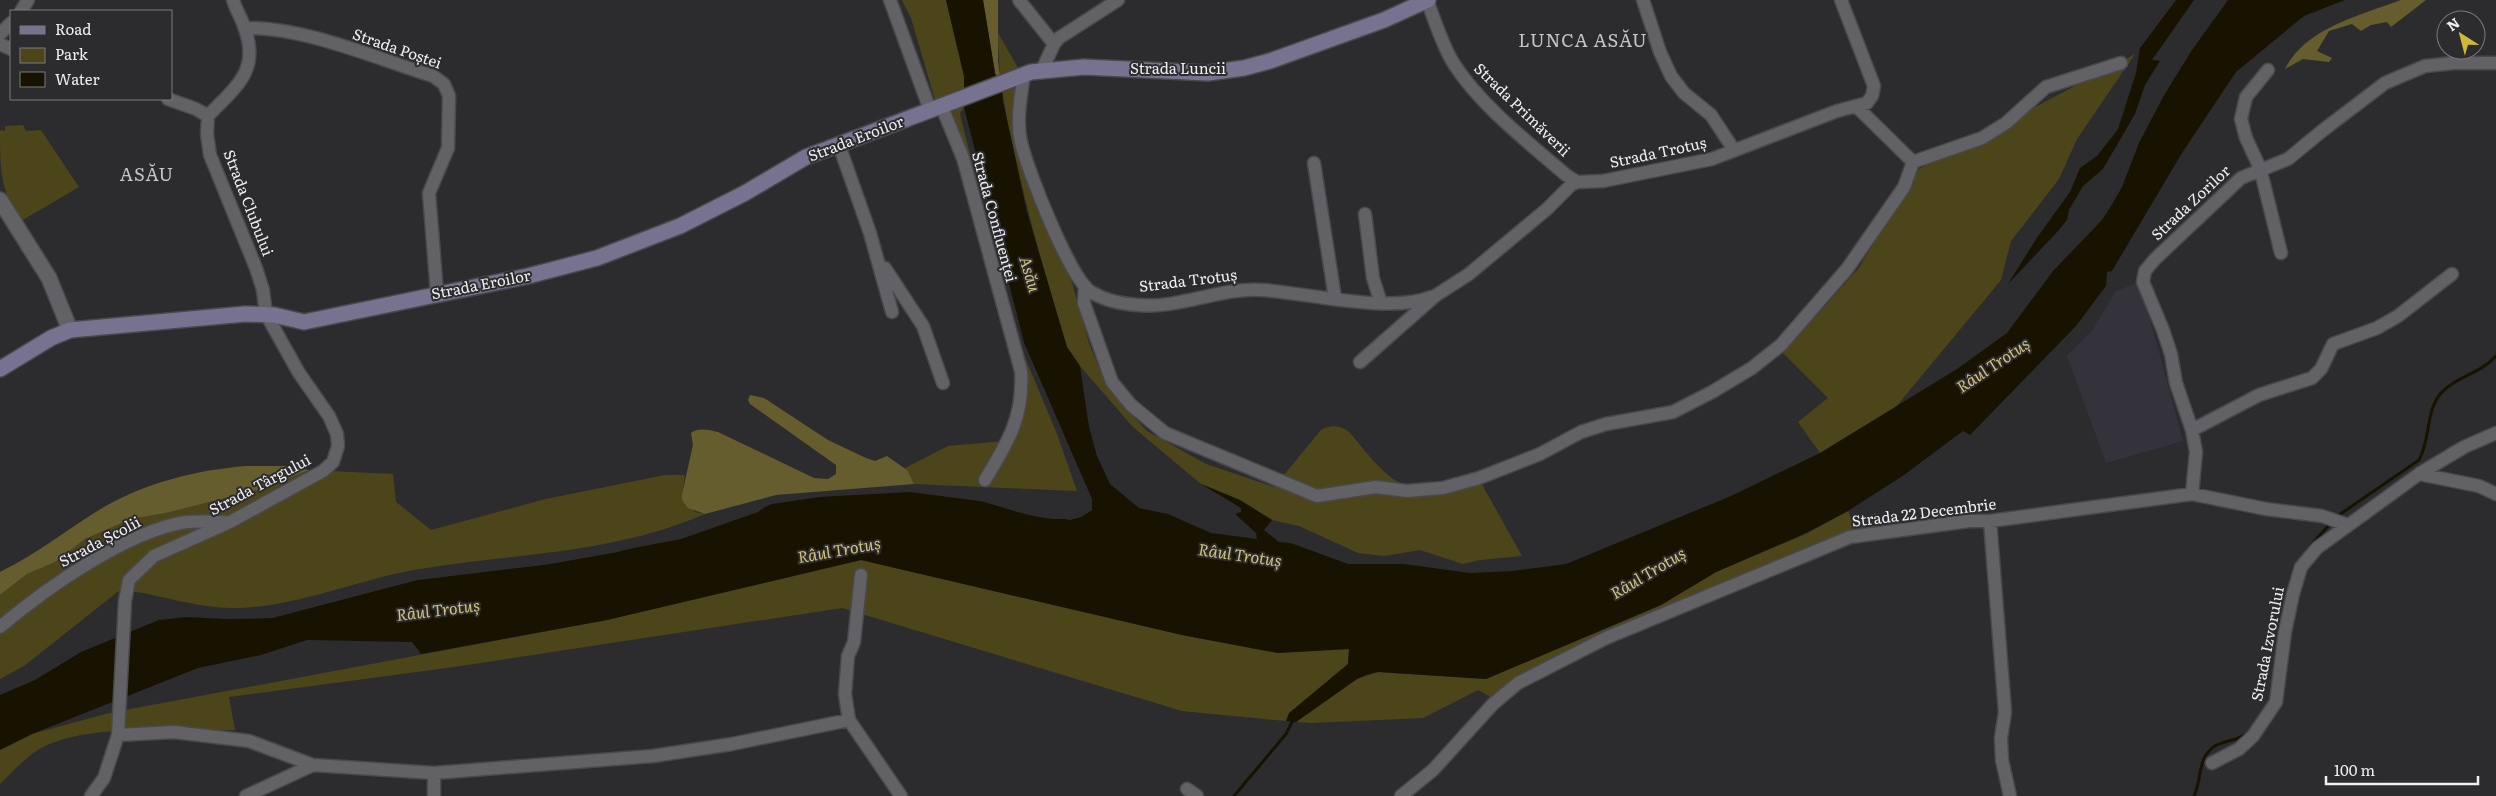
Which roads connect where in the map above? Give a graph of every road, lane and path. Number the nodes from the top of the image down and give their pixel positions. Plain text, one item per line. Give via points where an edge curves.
1 (233, 0) edge
2 (890, 0) edge
3 (1019, 0) edge
4 (1118, 0) edge
5 (1428, 0) edge
6 (1643, 0) edge
7 (1841, 0) edge
8 (10, 24) edge
9 (245, 28) junction
10 (0, 34) edge
11 (1054, 44) junction
12 (2121, 63) dead end
13 (2496, 64) edge
14 (1042, 70) junction
15 (2268, 70) dead end
16 (1024, 74) junction
17 (1006, 80) joint
18 (171, 100) edge
19 (936, 107) junction
20 (1857, 107) junction
21 (208, 116) junction
22 (839, 145) junction
23 (1734, 150) junction
24 (1913, 162) junction
25 (1314, 163) dead end
26 (2260, 168) junction
27 (1577, 182) junction
28 (0, 200) edge
29 (1365, 214) dead end
30 (875, 248) junction
31 (2280, 253) dead end
32 (2452, 274) dead end
33 (1085, 286) junction
34 (437, 293) junction
35 (1435, 296) junction
36 (1335, 298) junction
37 (1381, 303) junction
38 (892, 312) dead end
39 (266, 314) junction
40 (70, 330) junction
41 (1360, 362) dead end
42 (0, 369) edge
43 (943, 383) dead end
44 (2192, 430) junction
45 (2496, 433) edge
46 (2419, 474) junction
47 (985, 480) dead end
48 (2192, 494) junction
49 (2496, 494) edge
50 (2339, 521) junction
51 (230, 522) junction
52 (1990, 522) junction
53 (861, 575) dead end
54 (0, 627) edge
55 (849, 720) junction
56 (118, 734) junction
57 (2212, 763) dead end
58 (313, 765) junction
59 (434, 772) junction
60 (91, 796) edge
61 (246, 796) edge
62 (434, 796) edge
63 (901, 796) edge
64 (1401, 796) edge
65 (2010, 796) edge

1 - 9 street
2 - 19 street, Strada Confluenței
3 - 11 street
4 - 11 street via 1066,32
5 - 14 main road, Strada Luncii via 1376,23 1244,68 1208,73 1084,67
5 - 27 street, Strada Primăverii via 1446,48 1461,74 1494,110
6 - 23 street via 1671,76 1684,93 1711,115
7 - 20 street via 1874,86 1870,101
8 - 10 street
9 - 21 street via 251,59 247,72
9 - 34 street, Strada Poștei via 315,39 433,76 444,84 449,96 448,148 429,193
11 - 14 street
12 - 24 street via 2046,87 2006,123 1982,138
13 - 26 street, Strada Zorilor via 2436,64 2411,70 2371,92 2288,159
14 - 16 main road, Strada Luncii
15 - 26 street via 2246,96 2241,118
16 - 17 main road, Strada Luncii
16 - 33 street, Strada Trotuș via 1019,114 1021,142 1069,263
17 - 19 main road, Strada Eroilor
18 - 21 street via 196,108
19 - 22 main road, Strada Eroilor
19 - 47 street, Strada Confluenței via 963,158 1020,372 1019,413
20 - 23 street, Strada Trotuș via 1837,111
20 - 24 street
21 - 39 street, Strada Clubului via 210,155 256,268
22 - 30 street
22 - 34 main road, Strada Eroilor via 794,163 745,193 652,238 558,269
23 - 27 street, Strada Trotuș via 1712,159 1603,181
24 - 33 street via 1904,187 1847,269 1781,345 1752,368 1674,412 1606,424 1581,432 1540,454 1443,488 1407,491 1376,487 1316,496 1165,433 1131,405 1112,382 1084,304
25 - 36 street
26 - 31 street
26 - 44 street, Strada Zorilor via 2241,178 2145,271 2143,282 2147,297 2163,330
27 - 35 street, Strada Trotuș via 1469,274
28 - 40 street via 49,278
29 - 37 street via 1373,278
30 - 38 street
30 - 43 street via 891,279 923,326
32 - 44 street via 2398,316 2377,328 2333,344 2321,369 2312,378 2259,395
33 - 36 street, Strada Trotuș via 1101,296 1140,305 1240,290
34 - 39 main road, Strada Eroilor via 304,322
35 - 37 street, Strada Trotuș via 1418,302
35 - 41 street, Strada Trotuș
36 - 37 street, Strada Trotuș
39 - 40 main road, Strada Eroilor
39 - 51 street, Strada Târgului via 299,373 329,416 338,446 333,462 323,471
40 - 42 main road, Strada Eroilor
44 - 48 street, Strada Zorilor via 2196,452
45 - 46 street via 2464,447
46 - 49 street via 2479,486
46 - 50 street
48 - 50 street, Strada 22 Decembrie
48 - 52 street, Strada 22 Decembrie
50 - 57 street, Strada Izvorului via 2301,567 2285,632 2276,702 2253,736 2239,749
51 - 54 street, Strada Școlii via 186,522 128,542 79,568
51 - 56 street, Strada Târgului via 154,556 129,580
52 - 64 street, Strada 22 Decembrie via 1969,521 1850,537 1606,638 1518,683 1493,704 1433,770
52 - 65 street via 2006,712 2001,738 2002,760
53 - 55 street via 854,642 848,656 845,694
55 - 59 street via 653,756
55 - 63 street
56 - 58 street via 174,732 249,741
56 - 60 street, Strada Târgului via 104,778
58 - 59 street
58 - 61 street
59 - 62 street

